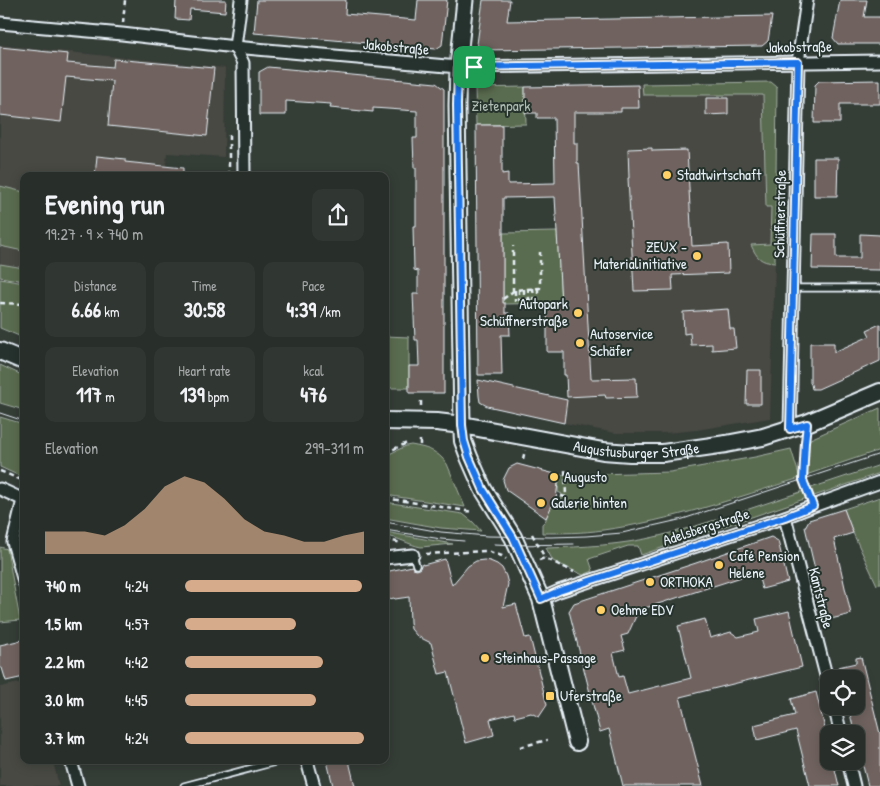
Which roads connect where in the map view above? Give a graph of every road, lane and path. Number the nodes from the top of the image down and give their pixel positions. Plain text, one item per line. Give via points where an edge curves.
1 (125, 0) edge
2 (241, 0) edge
3 (465, 0) edge
4 (808, 0) edge
5 (0, 23) edge
6 (122, 34) junction
7 (235, 47) junction
8 (880, 61) edge
9 (798, 62) junction
10 (458, 67) junction
11 (244, 172) edge
12 (513, 246) dead end
13 (540, 252) dead end
14 (528, 288) junction
15 (534, 288) junction
16 (538, 288) junction
17 (794, 288) junction
18 (880, 288) edge
19 (524, 289) junction
20 (516, 290) junction
21 (503, 299) dead end
22 (524, 300) junction
23 (529, 300) junction
24 (534, 300) junction
25 (515, 302) dead end
26 (0, 303) edge
27 (20, 304) edge
28 (0, 351) edge
29 (20, 359) edge
30 (880, 392) edge
31 (421, 399) dead end
32 (421, 406) dead end
33 (389, 421) edge
34 (807, 424) junction
35 (462, 425) junction
36 (790, 429) junction
37 (407, 443) dead end
38 (389, 451) edge
39 (565, 470) dead end
40 (0, 471) edge
41 (20, 479) edge
42 (880, 482) edge
43 (0, 489) edge
44 (561, 496) dead end
45 (20, 498) edge
46 (389, 499) edge
47 (813, 506) junction
48 (473, 512) dead end
49 (20, 515) edge
50 (785, 517) junction
51 (532, 534) dead end
52 (389, 558) edge
53 (545, 558) junction
54 (415, 560) joint
55 (526, 565) junction
56 (20, 567) edge
57 (592, 581) junction
58 (541, 599) junction
59 (825, 670) edge
60 (547, 740) dead end
61 (577, 742) dead end
62 (520, 747) dead end
63 (72, 764) edge
64 (268, 764) edge
65 (309, 764) edge
66 (850, 770) edge
67 (78, 786) edge
68 (184, 786) edge
69 (314, 786) edge
70 (854, 786) edge

1 - 6 path
2 - 7 street
3 - 10 street
4 - 9 street, Schüffnerstraße
5 - 6 street, Jakobstraße
6 - 7 street, Jakobstraße
7 - 10 street, Jakobstraße
7 - 11 street via 243,63
8 - 9 street, Jakobstraße
9 - 10 street, Jakobstraße
9 - 17 street, Schüffnerstraße
10 - 35 street
12 - 20 path
13 - 16 path
14 - 15 path
14 - 19 path
14 - 23 path
15 - 16 path
15 - 24 path
16 - 24 path via 538,300
17 - 18 lane
17 - 36 street, Schüffnerstraße
19 - 20 path
19 - 22 path
20 - 21 path
20 - 22 path via 519,300
20 - 25 path
22 - 23 path
23 - 24 path
26 - 27 path
28 - 29 main road
30 - 34 main road, Augustusburger Straße
31 - 32 path
33 - 35 main road, Augustusburger Straße
34 - 36 main road, Augustusburger Straße
34 - 47 path via 803,480
35 - 36 main road, Augustusburger Straße via 630,453 664,453 726,444
35 - 55 main road via 466,449 483,489
37 - 38 path
39 - 44 path via 566,496
40 - 41 path
42 - 47 street, Adelsbergstraße
43 - 45 street
46 - 48 path
47 - 50 street, Adelsbergstraße
49 - 56 street via 13,542
50 - 57 street, Adelsbergstraße
50 - 59 street, Kantstraße
51 - 53 path
52 - 54 street
53 - 55 path
53 - 57 path
54 - 55 path via 487,551 502,556 515,568
55 - 58 main road
57 - 58 street, Adelsbergstraße
58 - 61 main road
60 - 62 path
63 - 67 street
64 - 68 lane
65 - 69 street
66 - 70 street

